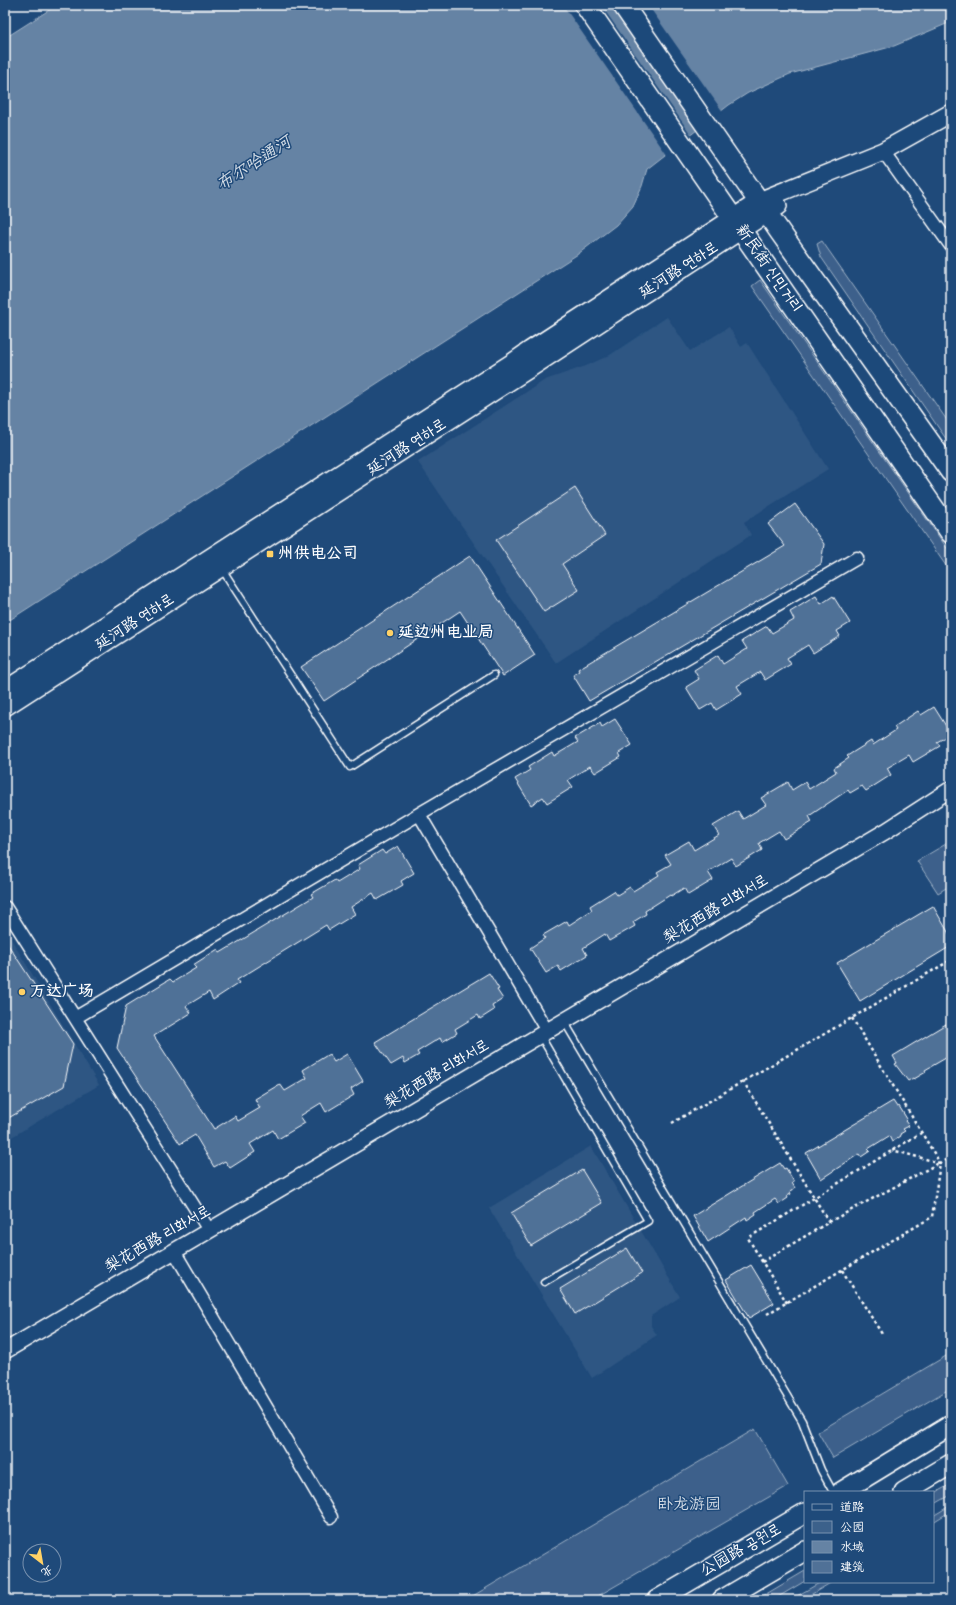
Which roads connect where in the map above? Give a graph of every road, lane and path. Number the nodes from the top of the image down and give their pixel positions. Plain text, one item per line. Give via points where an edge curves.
1 (585, 5) edge
2 (623, 5) edge
3 (951, 113) edge
4 (884, 151) junction
5 (763, 207) junction
6 (737, 225) junction
7 (951, 246) edge
8 (951, 472) edge
9 (951, 533) edge
10 (858, 558) dead end
11 (221, 568) junction
12 (494, 675) dead end
13 (5, 690) edge
14 (5, 707) edge
15 (951, 789) edge
16 (951, 798) edge
17 (419, 814) junction
18 (886, 830) junction
19 (5, 907) edge
20 (951, 960) edge
21 (75, 1018) junction
22 (852, 1018) junction
23 (564, 1021) junction
24 (543, 1033) junction
25 (743, 1081) junction
26 (672, 1123) dead end
27 (922, 1133) junction
28 (892, 1150) junction
29 (951, 1156) edge
30 (940, 1163) junction
31 (814, 1198) junction
32 (829, 1222) junction
33 (209, 1230) junction
34 (174, 1251) junction
35 (762, 1262) junction
36 (842, 1270) junction
37 (544, 1282) dead end
38 (787, 1302) junction
39 (767, 1314) dead end
40 (882, 1334) dead end
41 (5, 1351) edge
42 (951, 1425) edge
43 (951, 1464) edge
44 (832, 1491) edge
45 (843, 1491) edge
46 (906, 1491) edge
47 (804, 1514) edge
48 (331, 1516) dead end
49 (804, 1552) edge
50 (657, 1600) edge
51 (722, 1600) edge

1 - 6 highway, 新民街 신민거리
2 - 5 highway, 新民街 신민거리
3 - 4 main road, 延河路 연하로
4 - 5 main road, 延河路 연하로 via 806,183
4 - 7 street
5 - 6 main road, 延河路 연하로
5 - 8 highway, 新民街 신민거리
6 - 9 highway, 新民街 신민거리
6 - 11 main road, 延河路 연하로
6 - 13 main road, 延河路 연하로 via 536,345 514,362
10 - 17 street
11 - 12 lane via 350,767
11 - 14 main road, 延河路 연하로
15 - 18 street, 梨花西路 리화서로
16 - 18 street, 梨花西路 리화서로
17 - 21 street
17 - 24 street
18 - 23 street, 梨花西路 리화서로
19 - 21 street
20 - 22 path
21 - 33 street
22 - 25 path
22 - 27 path
23 - 24 street, 梨花西路 리화서로
23 - 44 lane via 802,1421 821,1470
24 - 33 street, 梨花西路 리화서로
24 - 37 lane via 648,1221
25 - 26 path
25 - 31 path
27 - 28 path
27 - 30 path
28 - 30 path
28 - 31 path
29 - 30 path
30 - 32 path
30 - 36 path via 932,1216
31 - 32 path
31 - 35 path via 748,1238
32 - 35 path
33 - 34 street, 梨花西路 리화서로
34 - 41 street, 梨花西路 리화서로
34 - 48 street
35 - 38 path
36 - 38 path
36 - 40 path
38 - 39 path
42 - 45 main road
43 - 46 main road
47 - 50 main road, 公园路 공원로
49 - 51 main road, 公园路 공원로

